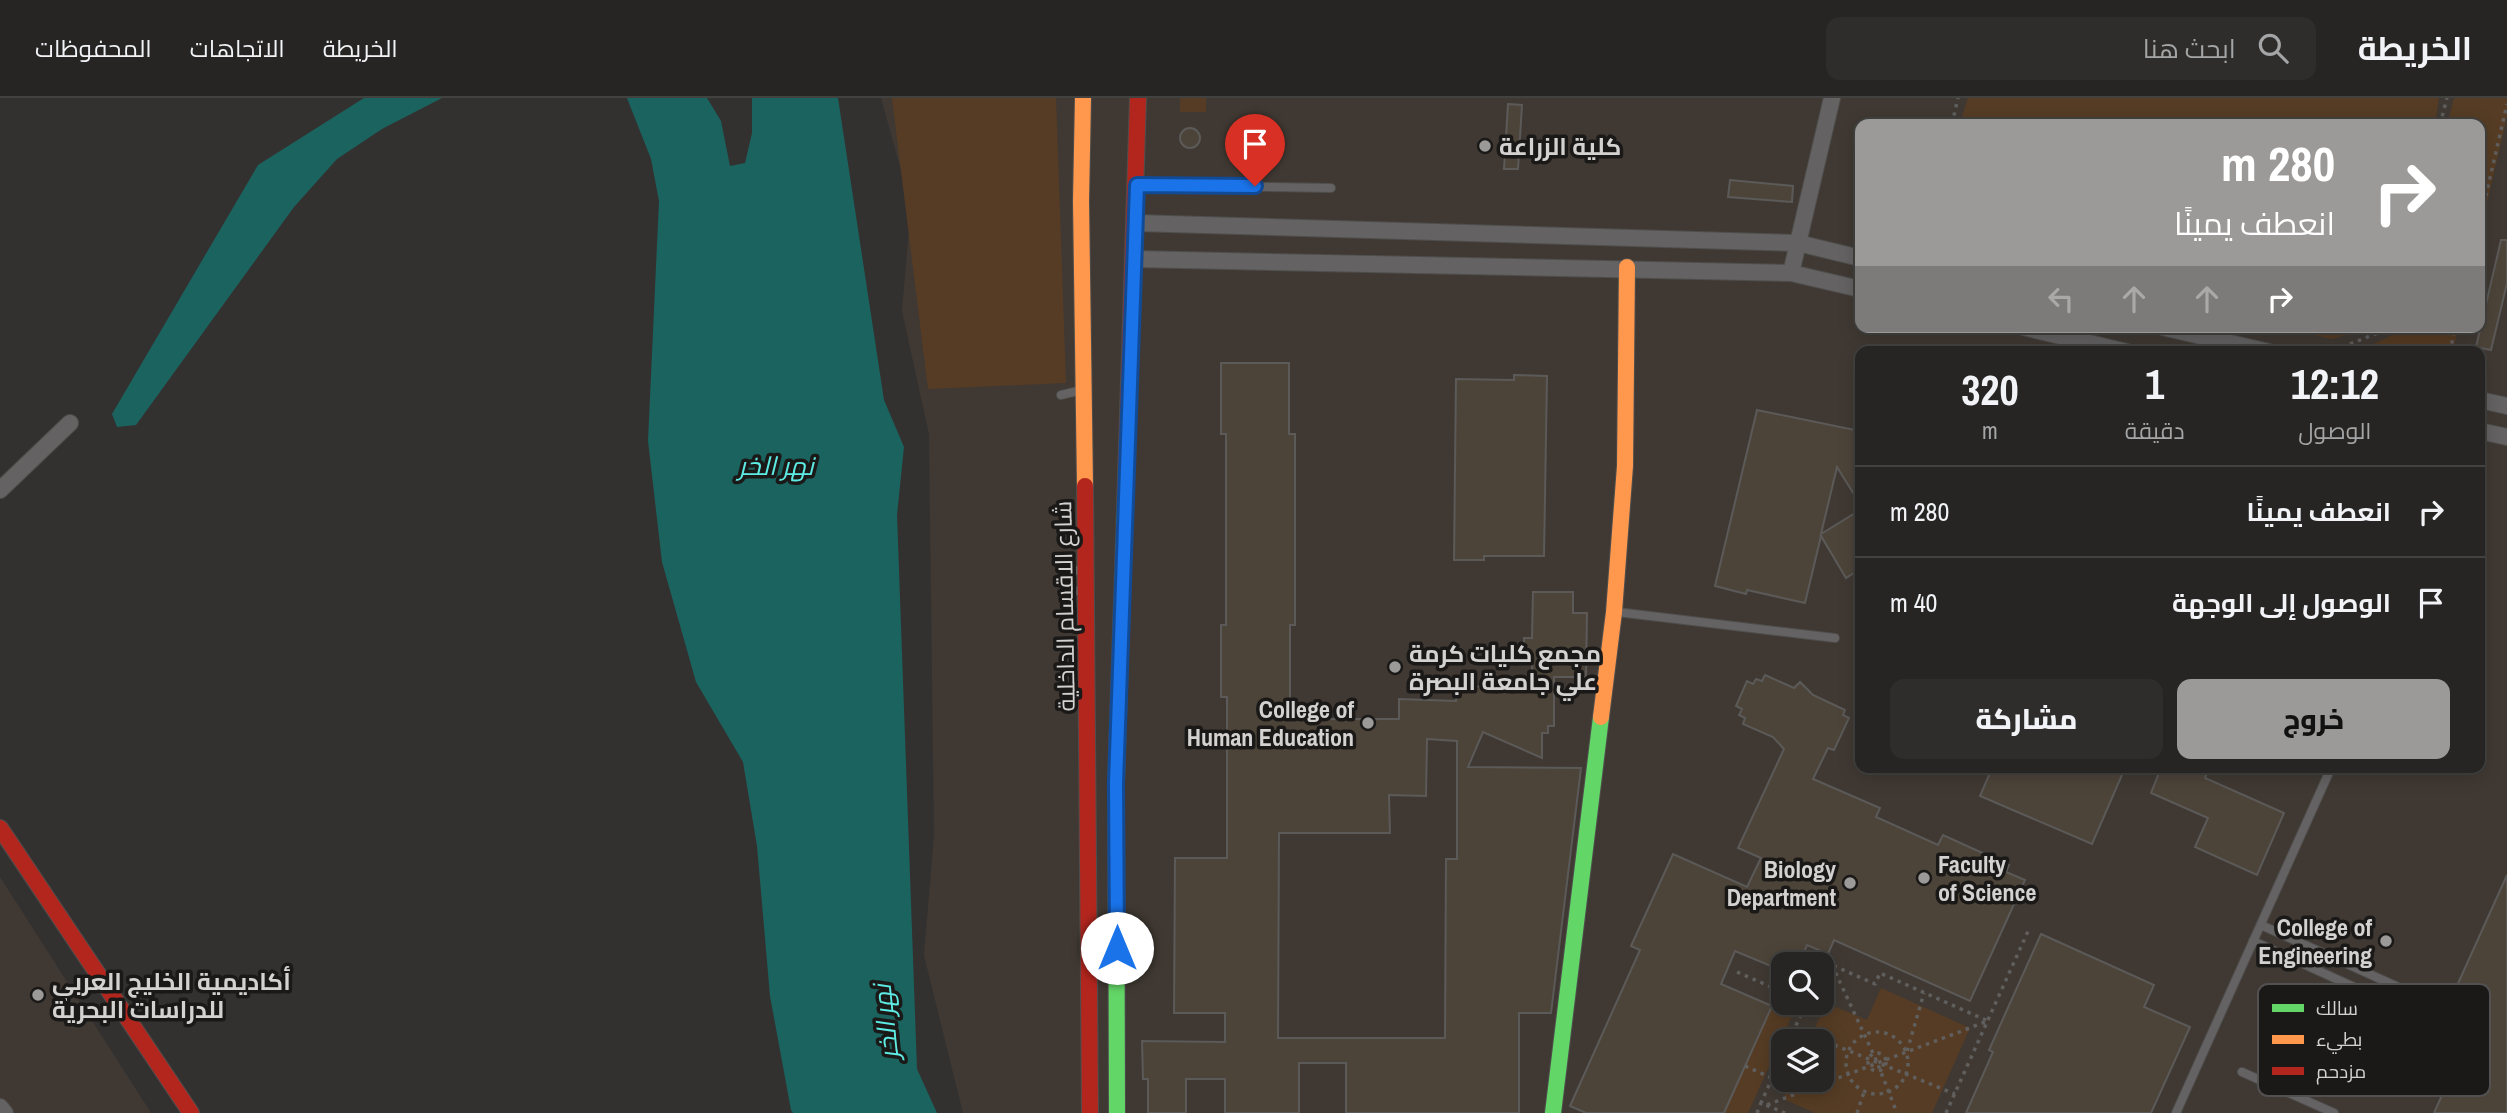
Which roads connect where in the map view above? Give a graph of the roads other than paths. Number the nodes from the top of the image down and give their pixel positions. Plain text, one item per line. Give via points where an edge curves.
1 (1083, 98) edge
2 (1138, 98) edge
3 (1832, 98) edge
4 (1137, 185) junction
5 (1331, 188) dead end
6 (1136, 223) junction
7 (1798, 243) junction
8 (1855, 257) edge
9 (1135, 259) junction
10 (1627, 267) junction
11 (1791, 273) junction
12 (1855, 288) edge
13 (2048, 333) edge
14 (2188, 333) edge
15 (2102, 346) edge
16 (2243, 346) edge
17 (1084, 390) junction
18 (1061, 395) dead end
19 (2485, 401) edge
20 (2507, 406) edge
21 (70, 423) dead end
22 (2485, 434) edge
23 (2507, 437) edge
24 (0, 490) edge
25 (1086, 570) junction
26 (1068, 571) dead end
27 (1087, 588) junction
28 (1069, 593) dead end
29 (1614, 612) junction
30 (1835, 638) dead end
31 (2330, 773) edge
32 (0, 828) edge
33 (2261, 925) junction
34 (2253, 942) junction
35 (2346, 984) edge
36 (2391, 984) edge
37 (2242, 1072) dead end
38 (2258, 1079) edge
39 (2296, 1096) edge
40 (0, 1107) edge
41 (5, 1113) edge
42 (191, 1113) edge
43 (1090, 1113) edge
44 (1118, 1113) edge
45 (1553, 1113) edge
46 (2175, 1113) edge
47 (2334, 1113) edge

1 - 17 street, شارع الاقسام الداخلية
2 - 4 street
3 - 7 street
4 - 5 lane
4 - 6 street
6 - 7 street
6 - 9 street
7 - 8 street
7 - 11 street
9 - 10 street
9 - 44 street via 1116,783
10 - 11 street
10 - 29 street via 1625,466
11 - 12 street
13 - 15 street
14 - 16 street
17 - 18 lane
17 - 25 street, شارع الاقسام الداخلية
19 - 20 street
21 - 24 street
22 - 23 street
25 - 26 lane
25 - 27 street, شارع الاقسام الداخلية
27 - 28 lane
27 - 43 street, شارع الاقسام الداخلية via 1083,831
29 - 30 lane
29 - 45 street
31 - 33 lane
32 - 42 street
33 - 34 lane
33 - 36 lane
34 - 35 lane
34 - 46 lane
37 - 38 lane
39 - 47 lane
40 - 41 street

